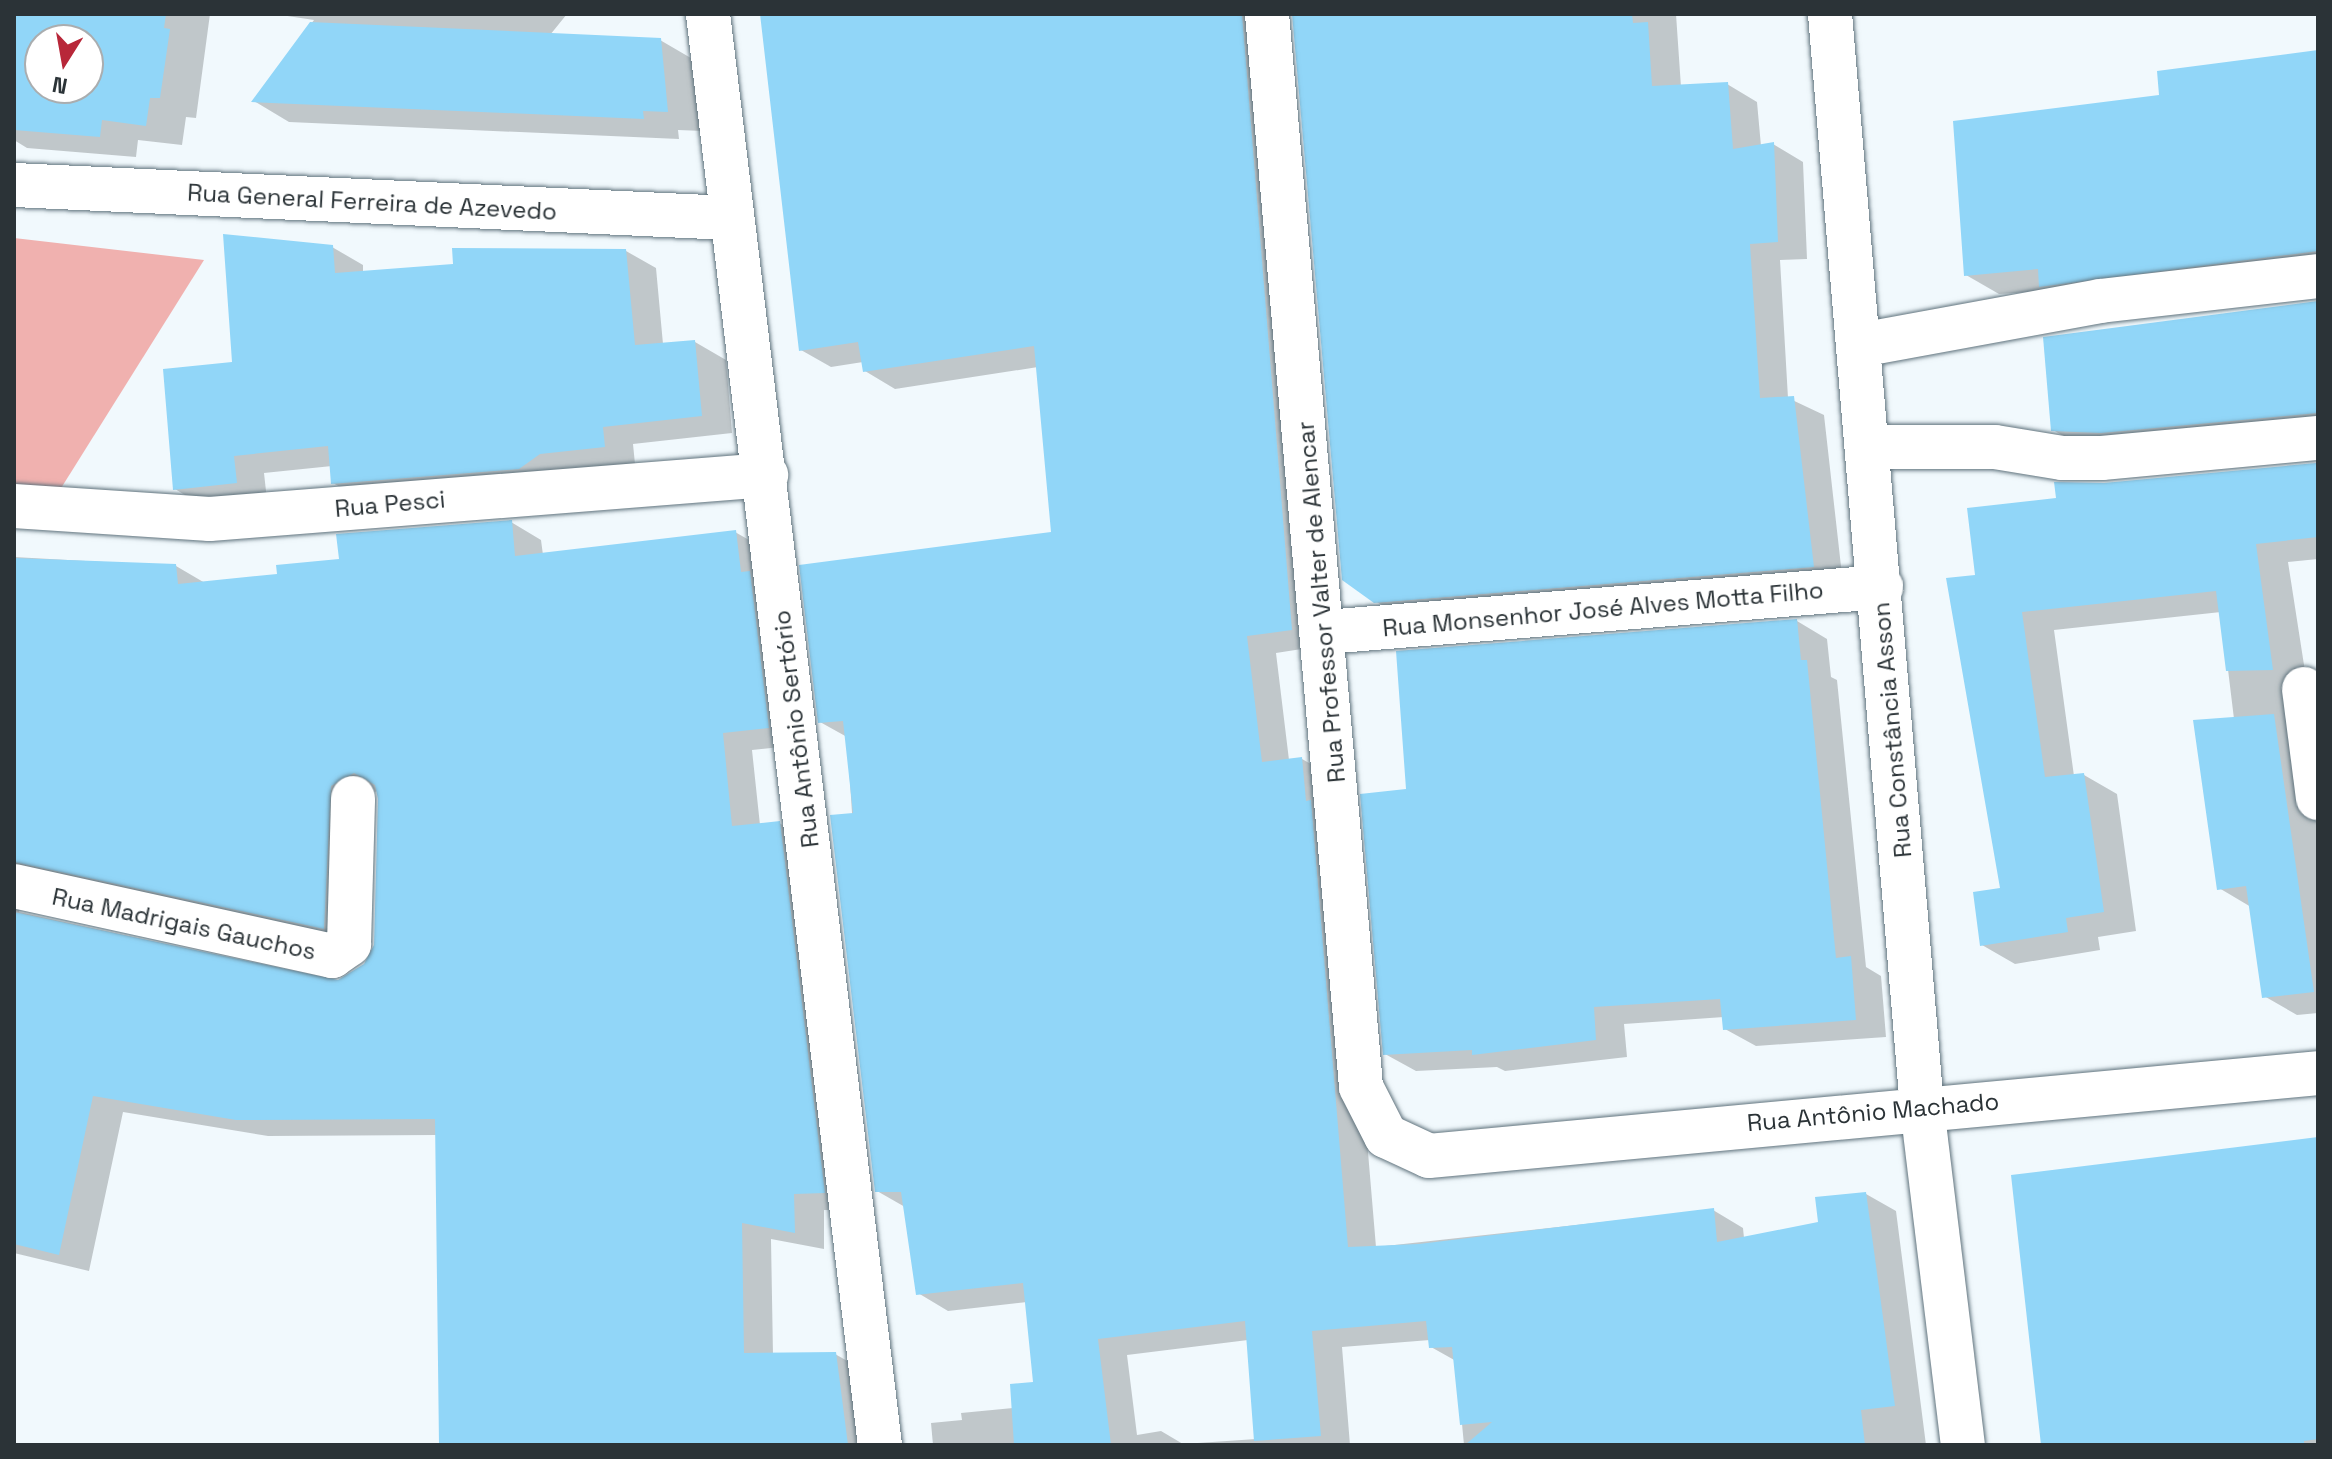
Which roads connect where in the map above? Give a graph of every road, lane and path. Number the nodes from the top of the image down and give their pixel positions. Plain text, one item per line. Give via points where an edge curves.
1 (708, 14) edge
2 (1267, 14) edge
3 (1830, 14) edge
4 (14, 185) edge
5 (731, 218) junction
6 (2318, 276) edge
7 (1861, 345) junction
8 (2318, 438) edge
9 (1869, 447) junction
10 (766, 475) junction
11 (14, 506) edge
12 (1881, 587) junction
13 (1325, 632) junction
14 (2304, 689) dead end
15 (353, 798) dead end
16 (2318, 798) edge
17 (14, 886) edge
18 (2318, 1073) edge
19 (1922, 1107) junction
20 (1429, 1156) joint
21 (880, 1445) edge
22 (1963, 1445) edge

1 - 5 street, Rua Antônio Sertório
2 - 13 street, Rua Professor Valter de Alencar
3 - 7 street, Rua Constância Asson
4 - 5 street, Rua General Ferreira de Azevedo
5 - 10 street, Rua Antônio Sertório
6 - 7 street via 2100,301
7 - 9 street, Rua Constância Asson
8 - 9 street via 2102,458 2062,458 1995,447
9 - 12 street, Rua Constância Asson
10 - 11 street, Rua Pesci via 210,519
10 - 21 street, Rua Antônio Sertório
12 - 13 street, Rua Monsenhor José Alves Motta Filho
12 - 19 street, Rua Constância Asson
13 - 20 street, Rua Professor Valter de Alencar via 1361,1087 1386,1136
14 - 16 street
15 - 17 street, Rua Madrigais Gauchos via 349,944 332,956
18 - 19 street, Rua Antônio Machado
19 - 20 street, Rua Antônio Machado
19 - 22 street, Rua Constância Asson

